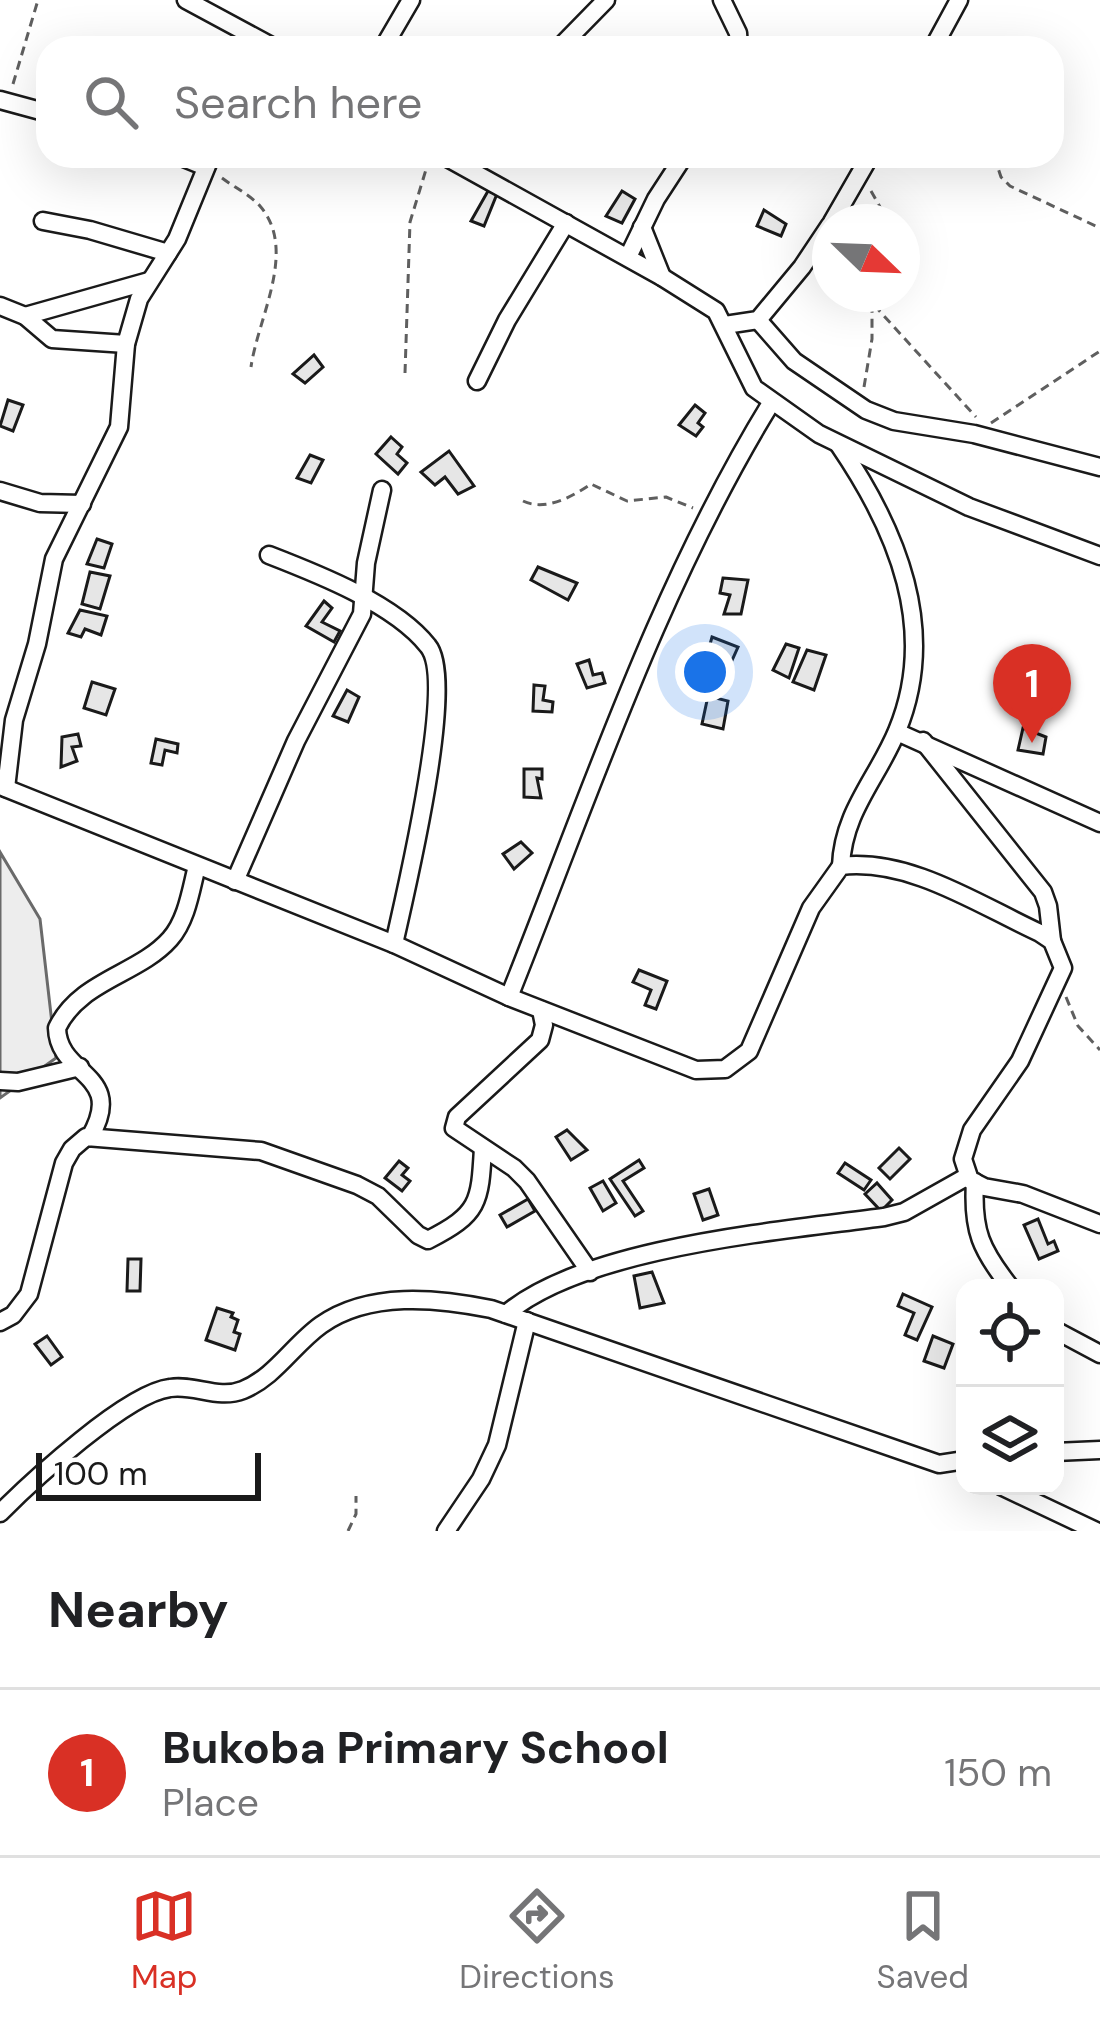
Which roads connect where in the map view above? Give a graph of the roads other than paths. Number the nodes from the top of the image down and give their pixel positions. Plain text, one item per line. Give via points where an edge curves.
1 (187, 0) edge
2 (411, 0) edge
3 (606, 0) edge
4 (722, 0) edge
5 (959, 0) edge
6 (213, 6) edge
7 (254, 36) edge
8 (390, 36) edge
9 (571, 36) edge
10 (738, 36) edge
11 (940, 36) edge
12 (3, 100) edge
13 (36, 110) edge
14 (205, 168) edge
15 (484, 168) edge
16 (677, 168) edge
17 (863, 168) edge
18 (842, 204) edge
19 (44, 221) dead end
20 (566, 223) junction
21 (642, 227) junction
22 (812, 252) edge
23 (168, 254) junction
24 (628, 257) junction
25 (662, 277) junction
26 (149, 281) junction
27 (0, 306) edge
28 (25, 316) junction
29 (758, 320) junction
30 (725, 325) junction
31 (126, 344) junction
32 (477, 381) dead end
33 (771, 403) junction
34 (839, 444) junction
35 (1100, 466) edge
36 (382, 490) dead end
37 (0, 491) edge
38 (82, 504) junction
39 (269, 555) dead end
40 (1100, 556) edge
41 (363, 596) junction
42 (897, 732) junction
43 (922, 741) junction
44 (3, 787) edge
45 (1100, 823) edge
46 (197, 866) junction
47 (841, 866) junction
48 (236, 881) junction
49 (1052, 941) junction
50 (394, 944) junction
51 (509, 997) junction
52 (542, 1010) junction
53 (80, 1067) junction
54 (0, 1081) edge
55 (90, 1137) junction
56 (483, 1148) junction
57 (972, 1179) junction
58 (1100, 1224) edge
59 (590, 1272) junction
60 (1004, 1279) edge
61 (506, 1314) junction
62 (527, 1321) junction
63 (0, 1322) edge
64 (1064, 1335) edge
65 (1100, 1354) edge
66 (1100, 1450) edge
67 (1064, 1452) edge
68 (956, 1462) edge
69 (946, 1465) junction
70 (956, 1469) edge
71 (1019, 1495) edge
72 (0, 1513) edge
73 (446, 1531) edge
74 (1096, 1531) edge

1 - 6 street
2 - 8 street
3 - 9 street
4 - 10 street
5 - 11 street
6 - 7 street
12 - 13 street
14 - 23 street
15 - 20 street
16 - 21 street
17 - 18 street
19 - 23 street
20 - 24 street
20 - 32 street
21 - 24 street
21 - 25 street
22 - 29 street
23 - 26 street
24 - 25 street
25 - 30 street
26 - 28 street
26 - 31 street
27 - 28 street
28 - 31 street via 52,339
29 - 30 street
29 - 35 street via 794,361 866,410
30 - 33 street via 745,375
31 - 38 street via 118,427
33 - 34 street
33 - 51 street via 706,515
34 - 40 street via 969,507
34 - 42 street via 891,533 905,581 913,679
36 - 41 street
37 - 38 street
38 - 44 street via 54,559
39 - 41 street
41 - 48 street via 352,638 304,724
41 - 50 street via 422,639 437,661 425,794
42 - 43 street
42 - 47 street via 842,839
43 - 45 street
43 - 49 street via 1043,892
44 - 46 street
46 - 48 street
46 - 53 street via 174,934 91,989 61,1020 56,1035
47 - 49 street via 867,863 916,876
47 - 52 street via 818,894 758,1034 725,1069 679,1066
48 - 50 street
49 - 57 street via 1062,978 965,1144
50 - 51 street
51 - 52 street
52 - 56 street via 540,1040 453,1123
53 - 54 street
53 - 55 street via 103,1102
55 - 56 street via 261,1151 378,1196 423,1240 477,1205
55 - 63 street via 64,1163 29,1294
56 - 59 street via 527,1181
57 - 58 street
57 - 59 street via 884,1217 759,1233
57 - 60 street via 975,1228
59 - 61 street via 524,1298
61 - 62 street
61 - 72 street via 420,1300 345,1313 238,1392 171,1387 148,1396
62 - 69 street
62 - 73 street via 497,1445
64 - 65 street
66 - 67 street
68 - 69 street
69 - 70 street
71 - 74 street

